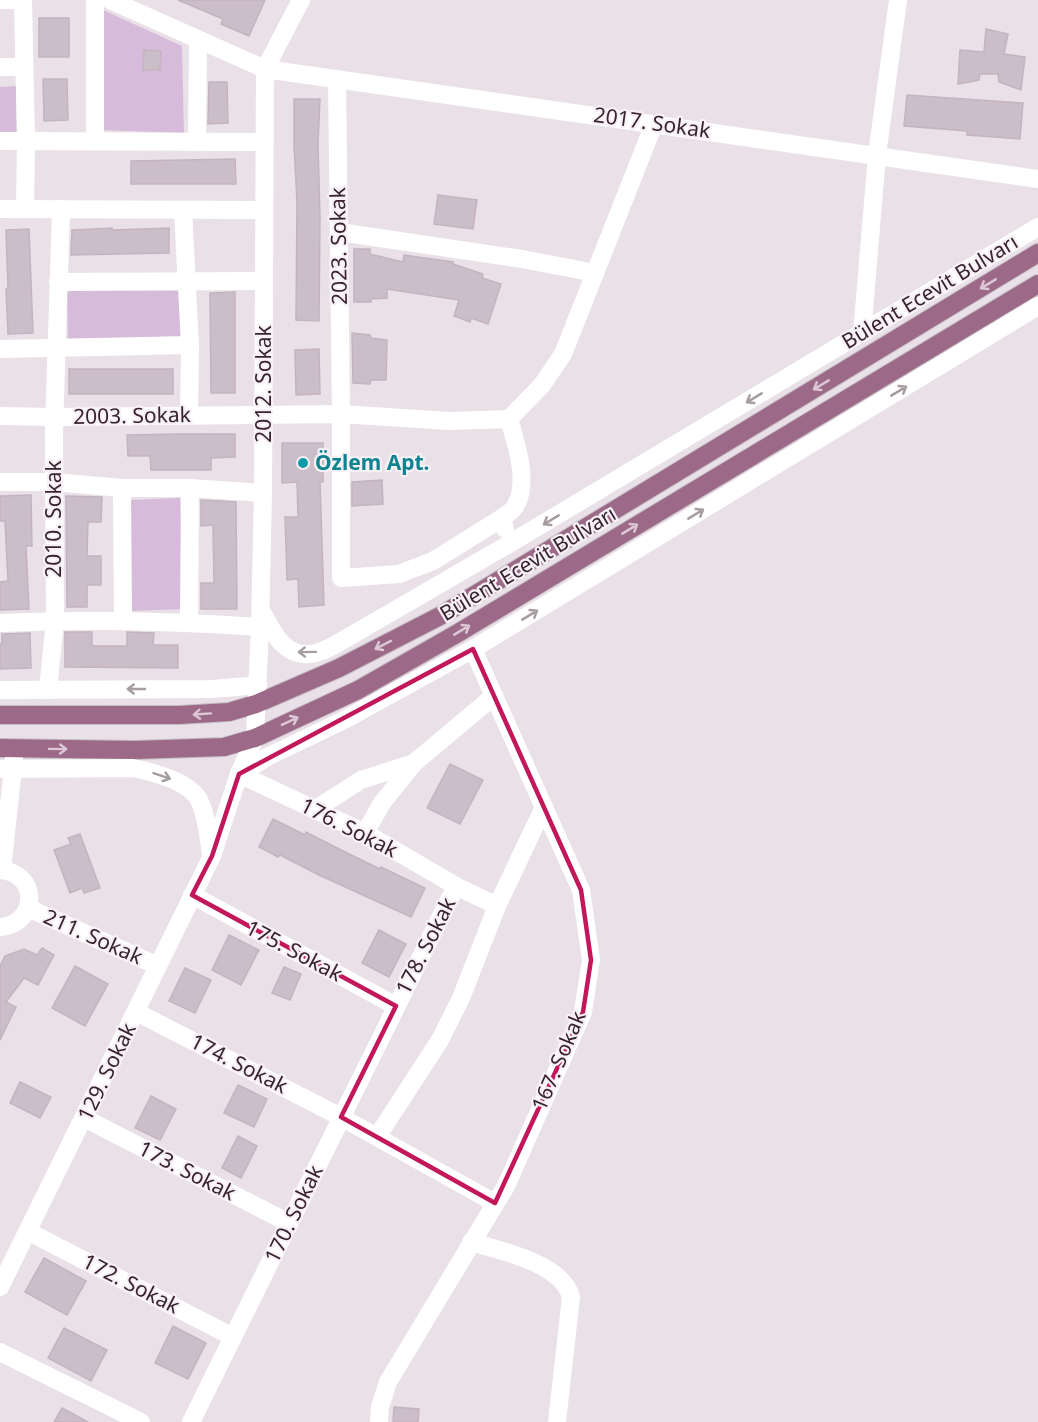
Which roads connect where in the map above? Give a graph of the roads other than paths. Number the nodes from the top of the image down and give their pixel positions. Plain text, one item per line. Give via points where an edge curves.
1 (0, 0) edge
2 (19, 0) edge
3 (23, 0) edge
4 (95, 0) edge
5 (110, 0) edge
6 (301, 0) edge
7 (898, 0) edge
8 (198, 41) junction
9 (0, 67) edge
10 (23, 67) junction
11 (265, 69) junction
12 (337, 79) junction
13 (654, 124) junction
14 (0, 141) edge
15 (26, 141) junction
16 (95, 141) junction
17 (198, 141) junction
18 (264, 142) junction
19 (877, 155) junction
20 (1038, 179) edge
21 (25, 208) junction
22 (0, 209) edge
23 (61, 209) junction
24 (183, 210) junction
25 (264, 210) junction
26 (1038, 227) edge
27 (339, 232) junction
28 (1038, 253) edge
29 (595, 273) junction
30 (186, 280) junction
31 (264, 281) junction
32 (58, 282) junction
33 (1038, 284) edge
34 (1038, 306) edge
35 (862, 334) junction
36 (190, 345) junction
37 (56, 348) junction
38 (0, 350) edge
39 (341, 414) junction
40 (189, 415) junction
41 (0, 416) edge
42 (264, 416) junction
43 (54, 417) junction
44 (509, 419) junction
45 (0, 482) edge
46 (54, 482) junction
47 (122, 488) junction
48 (190, 488) junction
49 (263, 493) junction
50 (502, 518) junction
51 (510, 544) junction
52 (260, 619) junction
53 (55, 620) junction
54 (123, 620) junction
55 (189, 622) junction
56 (0, 623) edge
57 (474, 649) junction
58 (258, 685) junction
59 (0, 690) edge
60 (48, 690) junction
61 (494, 696) junction
62 (256, 704) junction
63 (0, 715) edge
64 (255, 738) junction
65 (8, 748) edge
66 (134, 759) junction
67 (414, 763) junction
68 (6, 769) edge
69 (239, 774) junction
70 (544, 807) junction
71 (314, 810) junction
72 (365, 833) junction
73 (212, 856) junction
74 (1, 870) edge
75 (456, 886) junction
76 (192, 895) junction
77 (497, 906) junction
78 (28, 908) junction
79 (0, 927) edge
80 (158, 966) junction
81 (396, 1006) junction
82 (136, 1012) junction
83 (342, 1117) junction
84 (84, 1118) junction
85 (377, 1137) junction
86 (495, 1203) junction
87 (289, 1223) junction
88 (29, 1232) junction
89 (471, 1242) junction
90 (0, 1287) edge
91 (233, 1337) junction
92 (0, 1352) edge
93 (141, 1422) edge
94 (191, 1422) edge
95 (379, 1422) edge
96 (557, 1422) edge

1 - 2 street
3 - 10 street
4 - 16 street
5 - 8 street, 2017. Sokak
6 - 11 street, 2012. Sokak
7 - 19 street
8 - 11 street, 2017. Sokak
8 - 17 street
9 - 10 street
10 - 15 street
11 - 12 street, 2017. Sokak
11 - 18 street, 2012. Sokak
12 - 13 street, 2017. Sokak
12 - 27 street, 2023. Sokak
13 - 19 street, 2017. Sokak
13 - 29 street
14 - 15 street
15 - 16 street
15 - 21 street
16 - 17 street
17 - 18 street
18 - 25 street, 2012. Sokak
19 - 20 street, 2017. Sokak
19 - 35 street
21 - 22 street
21 - 23 street
23 - 24 street
23 - 32 street, 2010. Sokak
24 - 25 street
24 - 30 street
25 - 31 street, 2012. Sokak
26 - 35 street
27 - 29 street
27 - 39 street, 2023. Sokak
28 -> 62 main road, Bülent Ecevit Bulvarı via 440,616 339,668
29 - 44 street via 563,354 542,385
30 - 31 street
30 - 32 street
30 - 36 street
31 - 42 street, 2012. Sokak
32 - 37 street, 2010. Sokak
64 -> 33 main road, Bülent Ecevit Bulvarı via 358,690 458,633
57 -> 34 street
35 -> 51 street
36 - 37 street
36 - 40 street
37 - 38 street
37 - 43 street, 2010. Sokak
39 - 42 street, 2003. Sokak
39 - 44 street, 2003. Sokak via 449,421
39 - 50 street, 2023. Sokak via 341,578 399,574 433,561
40 - 42 street, 2003. Sokak
40 - 43 street, 2003. Sokak
41 - 43 street, 2003. Sokak
42 - 49 street, 2012. Sokak
43 - 46 street, 2010. Sokak
44 - 50 street via 521,482 516,506
45 - 46 street
46 - 47 street
46 - 53 street, 2010. Sokak
47 - 48 street
47 - 54 street
48 - 49 street
48 - 55 street
49 - 52 street, 2012. Sokak
50 - 51 street
51 -> 52 street via 333,646 312,654 299,654 285,647
52 - 55 street
52 - 58 street, 2012. Sokak
53 - 54 street
53 - 56 street
53 - 60 street, 2010. Sokak
54 - 55 street
57 - 61 street, 167. Sokak
57 - 69 street
58 -> 60 street
58 - 62 street, 2012. Sokak
59 - 60 street
61 - 67 street
61 - 70 street, 167. Sokak
62 -> 63 main road, Bülent Ecevit Bulvarı via 229,712 179,716
62 - 64 street, 2012. Sokak
64 - 66 main road, Bülent Ecevit Bulvarı via 224,747
64 - 69 street, 2012. Sokak
65 -> 66 main road, Bülent Ecevit Bulvarı
65 - 68 street
66 - 68 street
66 -> 73 street via 148,771 174,780 198,796
67 - 71 street via 361,780
67 - 72 street via 382,802
68 - 74 street
69 - 71 street, 176. Sokak
69 - 73 street, 2012. Sokak
70 - 77 street
70 - 86 street, 167. Sokak via 581,890 591,960 583,1012
71 - 72 street, 176. Sokak
72 - 75 street, 176. Sokak
73 - 76 street, 129. Sokak
74 - 78 street via 15,873 25,882
75 - 77 street, 176. Sokak
75 - 81 street, 178. Sokak
76 - 80 street, 129. Sokak
76 - 81 street, 175. Sokak
77 - 85 street via 440,1040
78 - 79 street via 15,923
78 - 80 street, 211. Sokak
80 - 82 street, 129. Sokak
81 - 83 street, 170. Sokak
82 - 83 street, 174. Sokak
82 - 84 street, 129. Sokak
83 - 85 street, 174. Sokak
83 - 87 street, 170. Sokak
84 - 87 street, 173. Sokak
84 - 88 street, 129. Sokak
85 - 86 street, 174. Sokak
86 - 89 street, 167. Sokak
87 - 91 street, 170. Sokak
88 - 90 street, 129. Sokak
88 - 91 street, 172. Sokak
89 - 95 street, 167. Sokak via 388,1382
89 - 96 street via 525,1258 568,1288 571,1297
91 - 94 street, 170. Sokak
92 - 93 street

